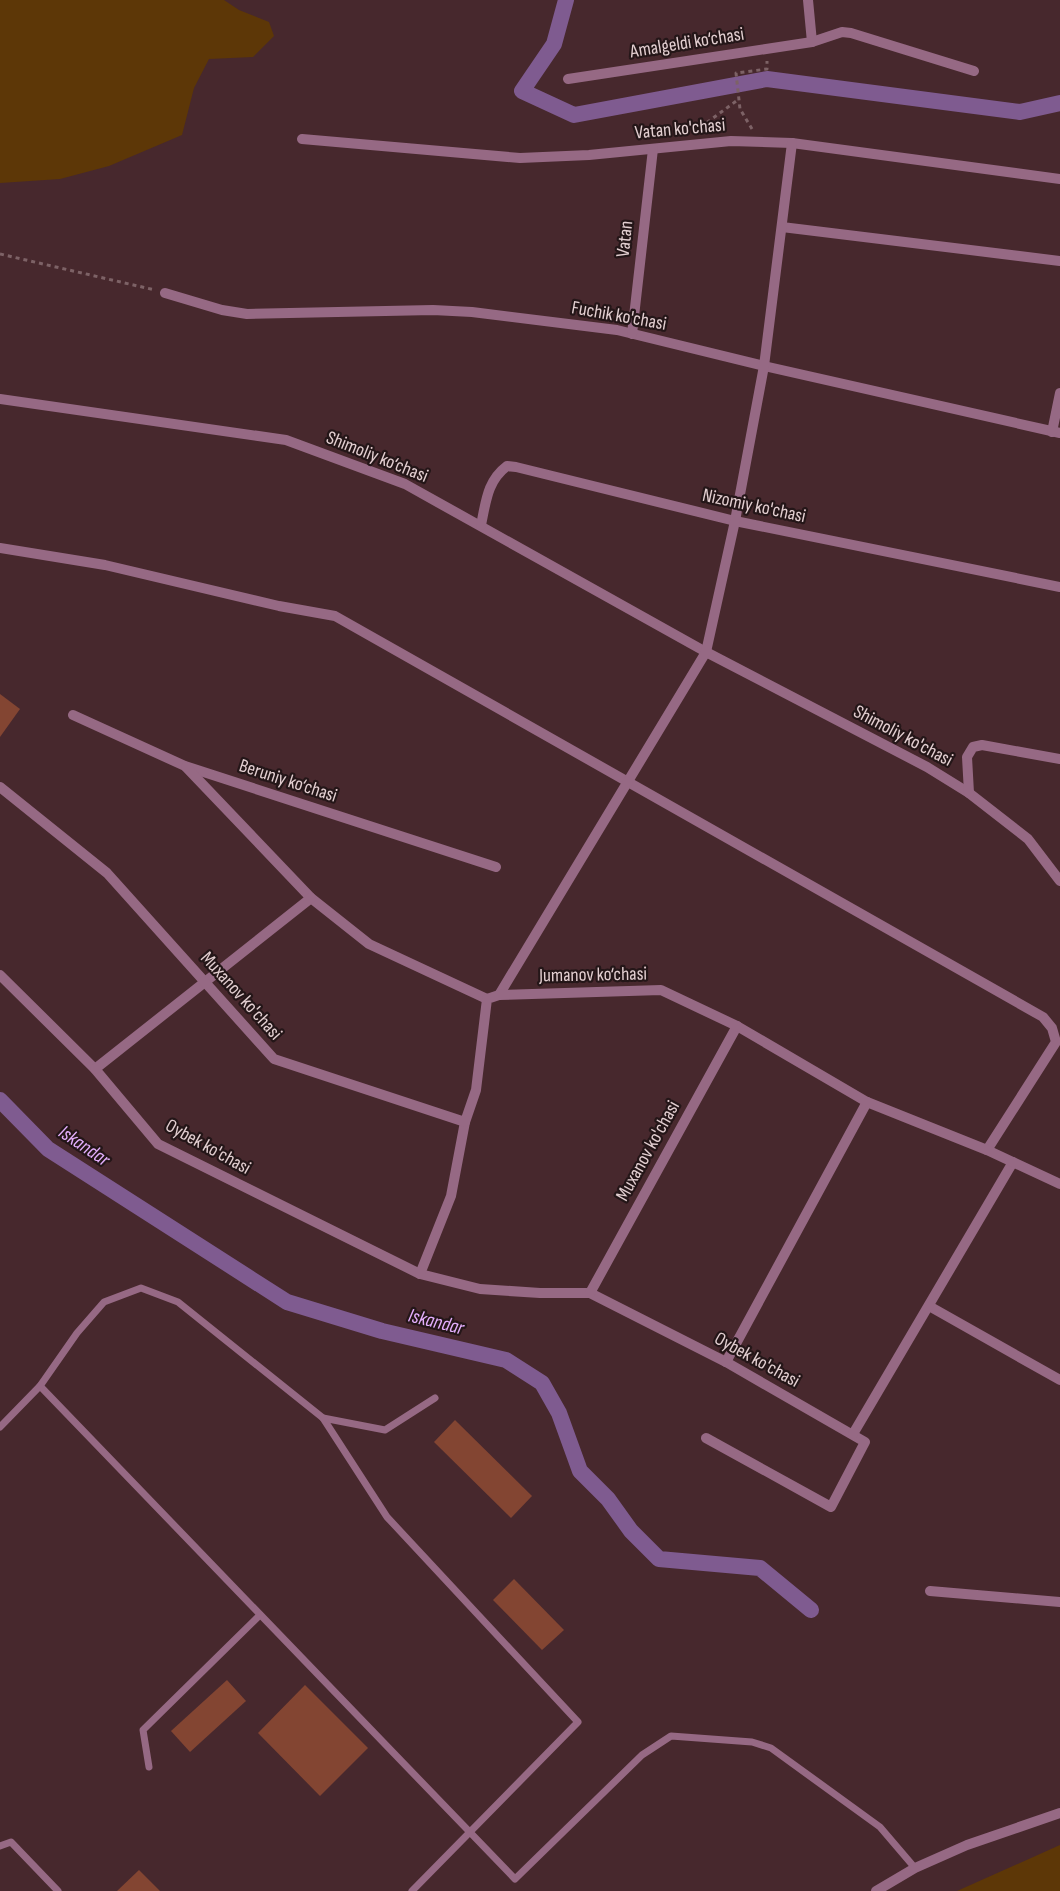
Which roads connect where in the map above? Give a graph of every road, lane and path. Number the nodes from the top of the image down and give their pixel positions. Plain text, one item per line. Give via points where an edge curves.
1 (808, 0) edge
2 (812, 42) junction
3 (767, 60) dead end
4 (974, 71) dead end
5 (568, 79) dead end
6 (740, 98) junction
7 (688, 135) dead end
8 (302, 139) dead end
9 (764, 142) junction
10 (792, 143) junction
11 (652, 149) junction
12 (1060, 179) edge
13 (782, 227) junction
14 (0, 254) edge
15 (1060, 261) edge
16 (165, 293) joint
17 (632, 334) junction
18 (764, 366) junction
19 (1060, 393) edge
20 (0, 399) edge
21 (1056, 433) edge
22 (735, 521) junction
23 (480, 525) junction
24 (0, 548) edge
25 (1060, 587) edge
26 (706, 652) junction
27 (73, 715) dead end
28 (1060, 759) edge
29 (185, 766) junction
30 (627, 784) junction
31 (0, 787) edge
32 (969, 793) junction
33 (496, 867) dead end
34 (1060, 881) edge
35 (311, 898) junction
36 (0, 975) edge
37 (205, 981) junction
38 (499, 995) junction
39 (487, 999) junction
40 (737, 1026) junction
41 (1058, 1041) edge
42 (95, 1069) junction
43 (867, 1102) junction
44 (465, 1122) junction
45 (988, 1150) junction
46 (1014, 1162) junction
47 (1060, 1184) edge
48 (420, 1274) junction
49 (590, 1293) junction
50 (929, 1306) junction
51 (726, 1362) junction
52 (1060, 1380) edge
53 (40, 1386) junction
54 (435, 1398) dead end
55 (323, 1418) junction
56 (0, 1427) edge
57 (853, 1434) junction
58 (706, 1438) dead end
59 (930, 1591) dead end
60 (1060, 1602) edge
61 (260, 1615) junction
62 (149, 1767) dead end
63 (1060, 1813) edge
64 (470, 1833) junction
65 (0, 1846) edge
66 (915, 1868) junction
67 (58, 1891) edge
68 (412, 1891) edge
69 (876, 1891) edge

1 - 2 street
2 - 4 street, Amalgeldi ko‘chasi via 842,32 851,33
2 - 5 street, Amalgeldi ko‘chasi
3 - 6 path via 767,69 736,73
6 - 7 path
6 - 9 path via 740,109 748,124
8 - 11 street, Vatan ko'chasi via 520,158
9 - 10 street, Vatan ko'chasi
9 - 11 street, Vatan ko'chasi via 730,141
10 - 12 street, Vatan ko'chasi
10 - 13 street, Jumanov ko‘chasi
11 - 17 street, Vatan
13 - 15 street
13 - 18 street, Jumanov ko‘chasi
14 - 16 path
16 - 17 street, Fuchik ko'chasi via 247,314 472,312
17 - 18 street, Fuchik ko'chasi
18 - 21 street, Fuchik ko'chasi
18 - 22 street, Jumanov ko‘chasi
19 - 21 street
20 - 23 street, Shimoliy ko‘chasi via 286,440 405,484
22 - 23 street, Nizomiy ko'chasi via 507,466 496,474 489,488
22 - 25 street, Nizomiy ko'chasi
22 - 26 street, Jumanov ko‘chasi
23 - 26 street, Shimoliy ko‘chasi
24 - 30 street via 105,565 335,616
26 - 30 street, Jumanov ko‘chasi
26 - 32 street, Shimoliy ko'chasi via 927,767
27 - 29 street, Beruniy ko‘chasi
28 - 32 street via 982,745 973,747 967,757
29 - 33 street, Beruniy ko‘chasi
29 - 35 street
30 - 38 street, Jumanov ko‘chasi
30 - 41 street via 1043,1017
31 - 37 street, Muxanov ko'chasi via 107,873
32 - 34 street, Shimoliy ko'chasi via 1028,839
35 - 37 street
35 - 39 street via 369,944
36 - 42 street, Oybek ko'chasi
37 - 42 street
37 - 44 street, Muxanov ko'chasi via 274,1059
38 - 39 street
38 - 40 street, Jumanov ko‘chasi via 661,990
39 - 44 street via 476,1090
40 - 43 street, Jumanov ko‘chasi
40 - 49 street, Muxanov ko'chasi
41 - 45 street
42 - 48 street, Oybek ko'chasi via 158,1144
43 - 45 street, Jumanov ko‘chasi
43 - 51 street
44 - 48 street via 451,1196
45 - 46 street, Jumanov ko‘chasi
46 - 47 street, Jumanov ko‘chasi
46 - 50 street
48 - 49 street, Oybek ko'chasi via 480,1289
49 - 51 street, Oybek ko'chasi
50 - 52 street
50 - 57 street
51 - 57 street, Oybek ko'chasi
53 - 55 lane via 77,1333 104,1302 141,1288 178,1302
53 - 56 lane
53 - 61 lane
54 - 55 lane via 385,1430
55 - 64 lane via 387,1517 578,1722
57 - 58 street via 866,1442 831,1507
59 - 60 street
61 - 62 lane via 143,1730
61 - 64 lane
63 - 66 street via 967,1845
64 - 66 lane via 515,1879 642,1755 671,1736 752,1742 771,1748 880,1827
64 - 68 lane
65 - 67 lane via 11,1842
66 - 69 street

